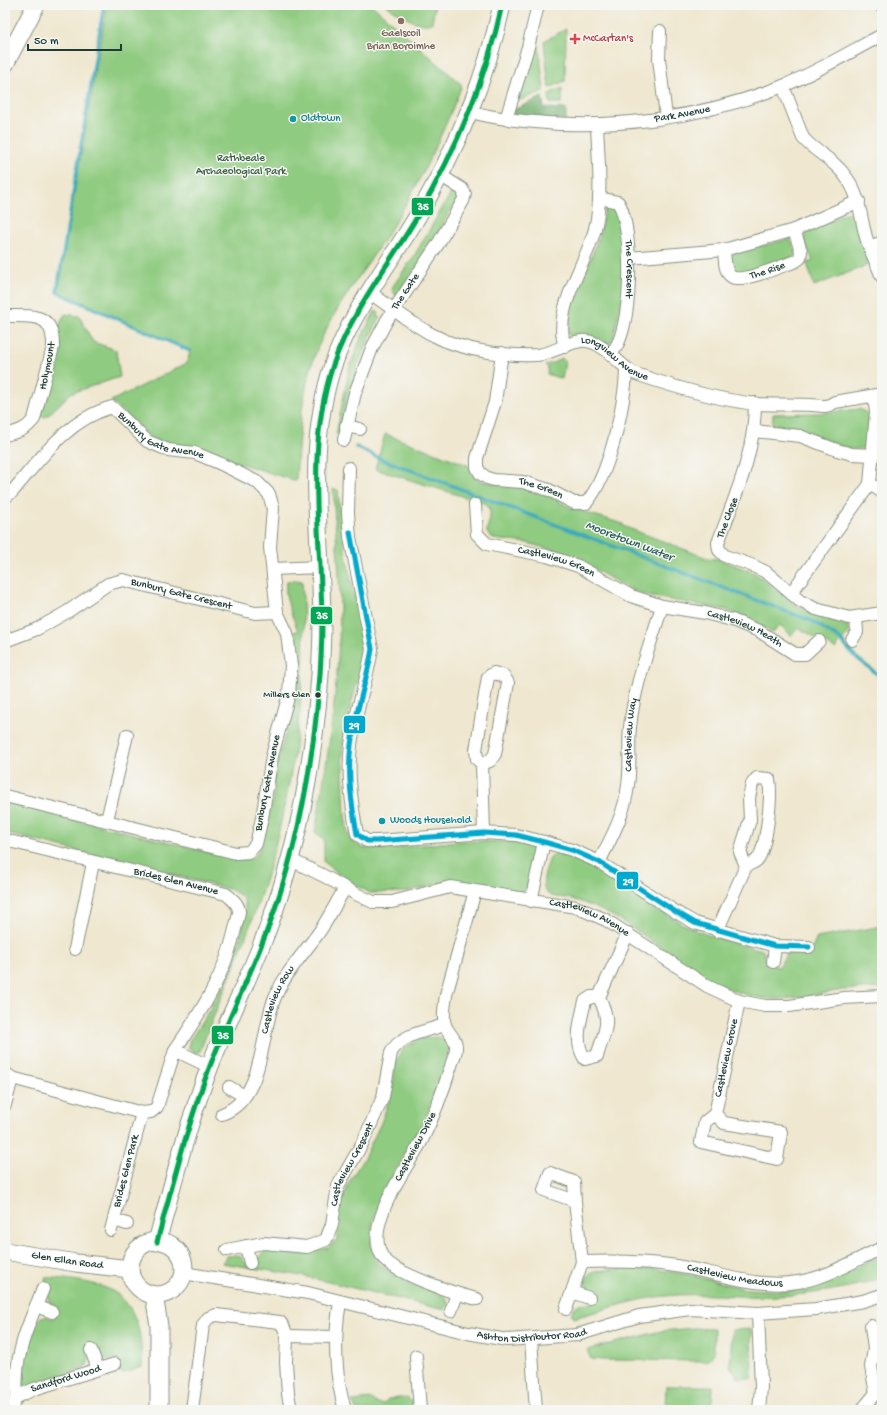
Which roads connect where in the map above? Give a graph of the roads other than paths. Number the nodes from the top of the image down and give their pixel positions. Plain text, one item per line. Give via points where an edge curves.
1 (36, 5) edge
2 (502, 5) edge
3 (538, 5) edge
4 (660, 31) dead end
5 (882, 34) edge
6 (5, 64) edge
7 (783, 86) junction
8 (468, 111) junction
9 (666, 117) junction
10 (506, 119) junction
11 (597, 124) junction
12 (440, 175) junction
13 (599, 198) junction
14 (859, 201) junction
15 (794, 230) junction
16 (882, 242) edge
17 (870, 247) junction
18 (724, 250) junction
19 (629, 258) junction
20 (882, 277) edge
21 (368, 292) junction
22 (394, 310) junction
23 (5, 316) edge
24 (565, 347) junction
25 (502, 353) junction
26 (610, 354) junction
27 (626, 370) junction
28 (878, 395) edge
29 (755, 404) junction
30 (346, 426) junction
31 (360, 429) dead end
32 (754, 431) junction
33 (5, 435) edge
34 (344, 440) dead end
35 (873, 455) junction
36 (349, 468) dead end
37 (870, 484) junction
38 (882, 492) edge
39 (5, 497) edge
40 (475, 505) dead end
41 (320, 567) junction
42 (273, 569) junction
43 (791, 593) junction
44 (662, 606) junction
45 (277, 612) junction
46 (882, 613) edge
47 (856, 618) junction
48 (852, 640) dead end
49 (5, 641) edge
50 (819, 641) dead end
51 (127, 735) dead end
52 (482, 764) junction
53 (5, 796) edge
54 (107, 820) junction
55 (484, 833) junction
56 (5, 840) edge
57 (544, 842) junction
58 (290, 859) junction
59 (599, 862) junction
60 (93, 863) junction
61 (746, 866) junction
62 (346, 888) junction
63 (475, 891) junction
64 (531, 901) junction
65 (718, 931) junction
66 (628, 933) junction
67 (775, 946) junction
68 (809, 947) dead end
69 (75, 949) dead end
70 (773, 962) dead end
71 (882, 996) edge
72 (599, 997) dead end
73 (739, 1001) junction
74 (445, 1025) junction
75 (175, 1050) junction
76 (210, 1067) junction
77 (9, 1076) edge
78 (229, 1087) dead end
79 (244, 1096) junction
80 (6, 1100) edge
81 (142, 1112) junction
82 (222, 1114) dead end
83 (715, 1114) junction
84 (575, 1201) dead end
85 (128, 1224) dead end
86 (157, 1242) junction
87 (246, 1246) junction
88 (882, 1248) edge
89 (227, 1250) dead end
90 (5, 1251) edge
91 (582, 1262) junction
92 (250, 1263) dead end
93 (130, 1269) junction
94 (183, 1273) junction
95 (44, 1289) dead end
96 (572, 1292) junction
97 (457, 1294) junction
98 (154, 1295) junction
99 (882, 1295) edge
100 (590, 1298) dead end
101 (477, 1299) dead end
102 (340, 1302) junction
103 (36, 1306) junction
104 (566, 1309) dead end
105 (451, 1311) dead end
106 (52, 1312) dead end
107 (758, 1313) junction
108 (871, 1326) dead end
109 (287, 1336) junction
110 (336, 1338) junction
111 (531, 1339) junction
112 (91, 1350) dead end
113 (416, 1356) dead end
114 (115, 1364) dead end
115 (98, 1369) junction
116 (879, 1394) edge
117 (17, 1398) junction
118 (10, 1410) edge
119 (158, 1410) edge
120 (192, 1410) edge
121 (291, 1410) edge
122 (345, 1410) edge
123 (420, 1410) edge
124 (536, 1410) edge
125 (760, 1410) edge
126 (862, 1410) edge

1 - 6 street
2 - 8 street via 477,91
3 - 10 street
4 - 9 street via 659,59
5 - 7 street, Park Avenue
7 - 9 street, Park Avenue via 729,103
7 - 14 street via 804,138 809,145 841,169
8 - 10 street, Park Avenue
8 - 12 street
9 - 11 street, Park Avenue
10 - 11 street, Park Avenue via 559,125
11 - 13 street
12 - 21 street via 416,219
12 - 22 street, The Gate via 462,189 465,194 463,201
13 - 19 street, The Crescent via 618,202 623,209
13 - 24 street via 597,220 590,246 568,298 562,320 561,330
14 - 15 street
14 - 17 street
15 - 18 street
15 - 18 street, The Rise via 801,251 796,262 747,277 732,277 728,273
16 - 17 street
17 - 20 street
18 - 19 street
19 - 26 street, The Crescent via 624,322 615,351
21 - 22 street, Longview Avenue
21 - 41 street via 345,334 333,366 324,402 316,463
22 - 25 street, Longview Avenue via 434,336 474,349
22 - 30 street, The Gate via 372,348
23 - 33 street, Holymount via 44,319 53,336 53,347 34,419 21,431
24 - 25 street, Longview Avenue via 543,355
24 - 26 street, Longview Avenue via 586,341 594,343
25 - 27 street, The Green via 495,402 477,458 477,467 480,473 494,480 523,482 549,490 574,503 586,503 591,498 604,469 620,415
26 - 27 street, Longview Avenue
27 - 29 street, Longview Avenue via 707,395
28 - 29 street, Longview Avenue via 820,407 814,404
28 - 35 street, Longview Avenue
29 - 32 street, The Close
30 - 31 street
30 - 34 street, The Gate
32 - 35 street via 800,436 852,454
32 - 43 street, The Close via 749,460 718,543 719,550 725,556 766,572
35 - 37 street, Longview Avenue
36 - 55 street via 350,536 372,649 352,739 350,770 357,834 367,841 377,841
37 - 38 street
37 - 43 street
39 - 42 street, Bunbury Gate Avenue via 63,434 96,411 112,407 146,441 168,450 195,453 219,463 257,482 269,494 273,508 270,547
40 - 44 street, Castleview Green via 477,534 487,544 547,556 578,566 631,596
41 - 42 street
41 - 58 street via 322,619 316,727 307,785
42 - 45 street, Bunbury Gate Avenue
43 - 47 street, The Close via 816,609
44 - 50 street, Castleview Heath via 732,620 760,631 795,654 805,654
44 - 59 street, Castleview Way via 636,694 631,721 626,800
45 - 49 street, Bunbury Gate Crescent via 255,613 123,580 108,584 37,629
45 - 54 street, Bunbury Gate Avenue via 286,633 291,666 289,694 272,756 256,844 249,852 236,853
46 - 47 street, The Close
47 - 48 street via 857,632
51 - 54 street
52 - 52 street via 477,759 476,750 488,677 494,673 504,676 508,682 495,754 490,761
52 - 55 street
53 - 54 street, Bunbury Gate Avenue
55 - 57 street via 516,835
56 - 60 street, Brides Glen Avenue
57 - 59 street via 572,850
57 - 64 street
58 - 62 street, Castleview Avenue
58 - 76 street via 260,948
59 - 65 street via 676,912 695,923
60 - 69 street
60 - 75 street, Brides Glen Avenue via 226,894 236,902 239,911 223,969 205,1005
61 - 61 street via 740,852 750,820 749,798 752,784 757,778 764,777 769,779 771,792 763,849 756,862
61 - 65 street
62 - 63 street, Castleview Avenue via 373,902 392,902 450,887
62 - 79 street, Castleview Row via 318,933 286,974 267,1022 253,1084
63 - 64 street, Castleview Avenue
63 - 74 street via 446,995
64 - 66 street, Castleview Avenue via 576,907
65 - 67 street
66 - 72 street
66 - 73 street, Castleview Avenue via 707,986
67 - 68 street
67 - 70 street
71 - 73 street, Castleview Avenue via 844,998 789,1006 765,1006
73 - 83 street, Castleview Grove
74 - 87 street, Castleview Crescent via 412,1035 394,1047 383,1097 363,1142 338,1186 332,1224 326,1240 307,1247 263,1243
74 - 97 street, Castleview Drive via 455,1038 456,1049 437,1108 385,1206 378,1230 378,1247 388,1263 425,1283
75 - 76 street
75 - 81 street, Brides Glen Avenue via 157,1107 151,1112
76 - 86 street via 177,1163
77 - 80 street
77 - 81 street
78 - 79 street
79 - 82 street, Castleview Row via 232,1110
81 - 85 street, Brides Glen Park via 112,1225
83 - 83 street, Castleview Grove via 705,1122 701,1142 777,1158 781,1132 724,1123
84 - 91 street
86 - 93 street via 145,1245 135,1253
86 - 94 street via 171,1246 177,1251 183,1265
87 - 89 street, Castleview Crescent
87 - 92 street
88 - 91 street, Castleview Meadows via 826,1274 798,1282 760,1283 676,1266 647,1263
90 - 93 street, Glen Ellan Road
91 - 96 street
93 - 98 street via 134,1283 146,1293
94 - 98 street via 181,1281 173,1290 162,1295
94 - 102 street, Ashton Distributor Road via 308,1293
95 - 103 street, Sandford Wood
96 - 100 street
96 - 104 street
97 - 101 street, Castleview Drive
97 - 105 street
98 - 119 street via 159,1326
99 - 107 street, Ashton Distributor Road via 816,1309
102 - 110 street
102 - 111 street, Ashton Distributor Road via 468,1333 507,1340
103 - 106 street
103 - 117 street, Sandford Wood via 22,1340
107 - 111 street, Ashton Distributor Road via 690,1309 639,1316 577,1334
107 - 125 street
108 - 116 street via 874,1349 871,1367
109 - 110 street
109 - 120 street via 280,1322 216,1315 208,1318 203,1325
109 - 121 street via 286,1369
110 - 122 street via 338,1378
111 - 124 street
112 - 115 street
113 - 123 street
114 - 115 street, Sandford Wood
115 - 117 street, Sandford Wood via 34,1389
116 - 126 street
117 - 118 street, Sandford Wood

